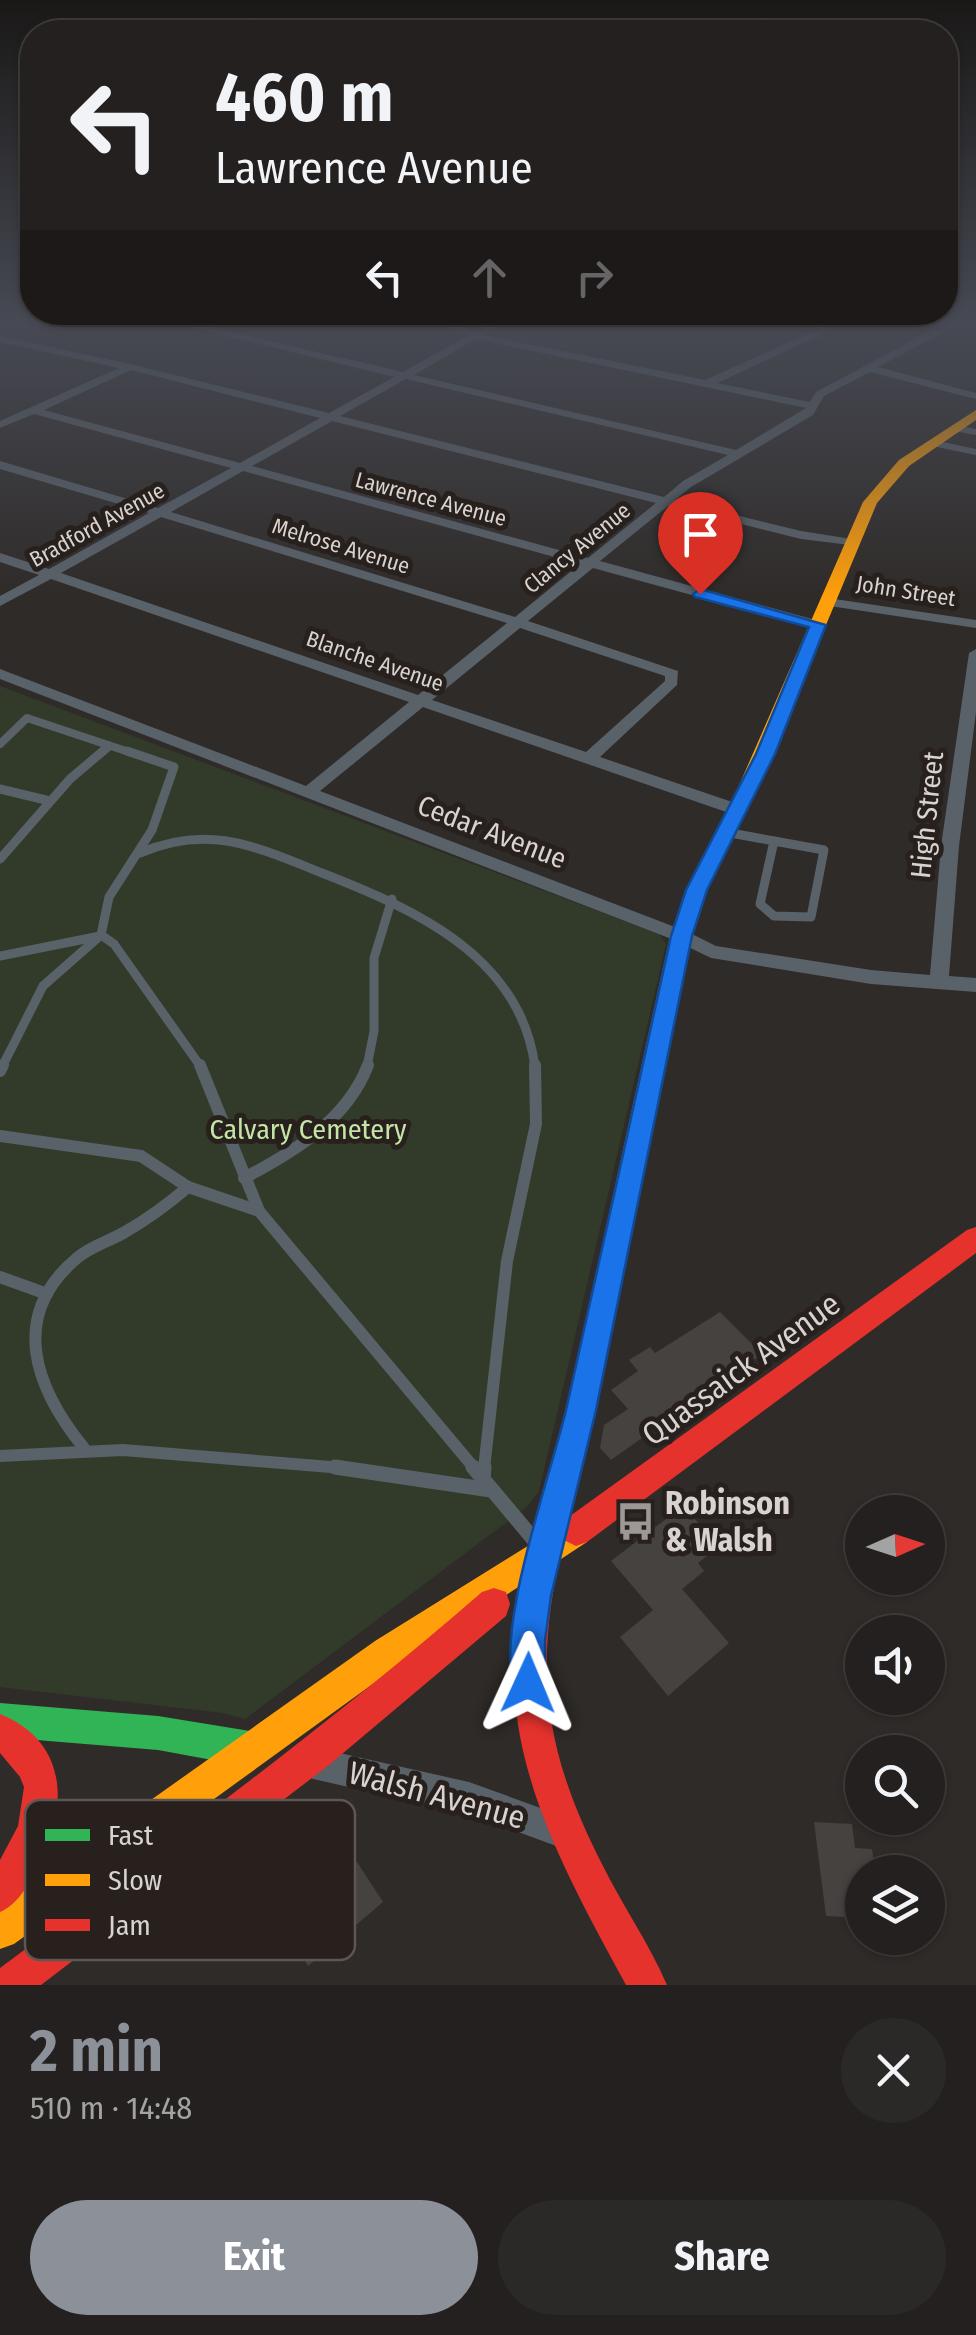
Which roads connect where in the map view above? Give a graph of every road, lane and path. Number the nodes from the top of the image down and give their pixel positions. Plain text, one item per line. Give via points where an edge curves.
1 (27, 413) edge
2 (43, 413) edge
3 (313, 413) edge
4 (338, 413) edge
5 (566, 413) edge
6 (810, 413) edge
7 (976, 414) edge
8 (330, 417) junction
9 (0, 425) edge
10 (965, 430) edge
11 (933, 442) junction
12 (976, 452) edge
13 (737, 454) junction
14 (0, 465) edge
15 (240, 467) junction
16 (666, 501) junction
17 (159, 514) junction
18 (853, 542) junction
19 (0, 557) edge
20 (590, 563) junction
21 (51, 574) junction
22 (0, 602) edge
23 (828, 602) junction
24 (520, 621) junction
25 (976, 624) edge
26 (818, 625) junction
27 (976, 653) edge
28 (0, 674) edge
29 (423, 701) junction
30 (0, 744) edge
31 (110, 746) junction
32 (590, 757) junction
33 (0, 790) edge
34 (310, 791) junction
35 (50, 801) junction
36 (735, 809) junction
37 (724, 832) junction
38 (774, 840) junction
39 (140, 852) junction
40 (0, 859) edge
41 (392, 899) junction
42 (101, 936) junction
43 (682, 936) junction
44 (0, 956) edge
45 (939, 984) junction
46 (976, 985) edge
47 (0, 1071) edge
48 (0, 1136) edge
49 (244, 1178) junction
50 (188, 1187) junction
51 (259, 1211) junction
52 (976, 1238) edge
53 (0, 1277) edge
54 (48, 1294) junction
55 (84, 1448) junction
56 (0, 1456) edge
57 (488, 1485) junction
58 (545, 1553) junction
59 (0, 1720) edge
60 (0, 1731) edge
61 (252, 1749) junction
62 (306, 1762) junction
63 (40, 1800) edge
64 (181, 1800) edge
65 (255, 1800) edge
66 (567, 1834) junction
67 (25, 1857) edge
68 (0, 1893) edge
69 (25, 1912) edge
70 (0, 1930) edge
71 (42, 1960) edge
72 (9, 1985) edge
73 (647, 1985) edge

1 - 9 street
2 - 15 street, Lawrence Avenue
3 - 8 street
4 - 8 street, Bradford Avenue
5 - 13 street
6 - 13 street, Clancy Avenue
7 - 10 main road, Walsh Avenue
8 - 15 street, Bradford Avenue
8 - 16 street
10 - 11 main road, Walsh Avenue
11 - 12 lane
11 - 18 main road, Walsh Avenue via 883,482
13 - 16 street, Clancy Avenue
14 - 17 street, Melrose Avenue
15 - 17 street, Bradford Avenue
15 - 20 street, Lawrence Avenue
16 - 18 street
16 - 20 street, Clancy Avenue
17 - 21 street, Bradford Avenue
17 - 24 street, Melrose Avenue
18 - 23 main road, Walsh Avenue
19 - 21 street, Blanche Avenue
20 - 24 street, Clancy Avenue
20 - 26 street, Lawrence Avenue
21 - 22 street, Bradford Avenue
21 - 29 street, Blanche Avenue
23 - 25 street, John Street
23 - 26 main road, Walsh Avenue
24 - 29 street, Clancy Avenue
24 - 32 street, Melrose Avenue via 673,674
26 - 36 main road, Walsh Avenue
27 - 45 street, High Street
28 - 34 street, Cedar Avenue
29 - 32 street, Blanche Avenue
29 - 34 street, Clancy Avenue
30 - 31 lane via 27,718
31 - 35 lane
31 - 39 lane via 174,767
32 - 36 street, Blanche Avenue
33 - 35 lane
34 - 43 street, Cedar Avenue
35 - 40 lane
36 - 37 main road, Walsh Avenue
37 - 38 lane
37 - 43 main road, Walsh Avenue
38 - 38 lane via 826,852 811,917 774,916 760,904
39 - 41 lane via 206,836 285,857
39 - 42 lane via 110,897
41 - 49 lane via 374,956 375,1029 366,1072 297,1151
41 - 57 lane via 455,934 493,974 534,1045 533,1146 512,1230
42 - 44 lane
42 - 47 lane via 43,986
42 - 49 lane via 114,944 199,1063
43 - 45 street, Cedar Avenue via 711,952
43 - 58 main road, Walsh Avenue
45 - 46 street, Cedar Avenue
48 - 50 lane via 142,1156
49 - 51 lane
50 - 51 lane
50 - 54 lane via 154,1216 80,1255
51 - 57 lane
52 - 58 main road, Quassaick Avenue
53 - 54 lane
54 - 55 lane via 34,1326 37,1375 57,1418
55 - 56 lane
55 - 57 lane
57 - 58 lane
58 - 61 main road, Quassaick Avenue
58 - 62 main road, Quassaick Avenue via 470,1628
58 - 66 main road, Walsh Avenue via 528,1640 528,1683 544,1774
59 - 61 main road via 158,1733
60 - 63 main road via 36,1763
61 - 62 main road
61 - 64 main road, Quassaick Avenue
62 - 65 main road, Quassaick Avenue
62 - 66 street, Walsh Avenue via 469,1798
66 - 73 main road, Walsh Avenue
67 - 68 main road
69 - 70 main road, Quassaick Avenue
71 - 72 main road, Quassaick Avenue

